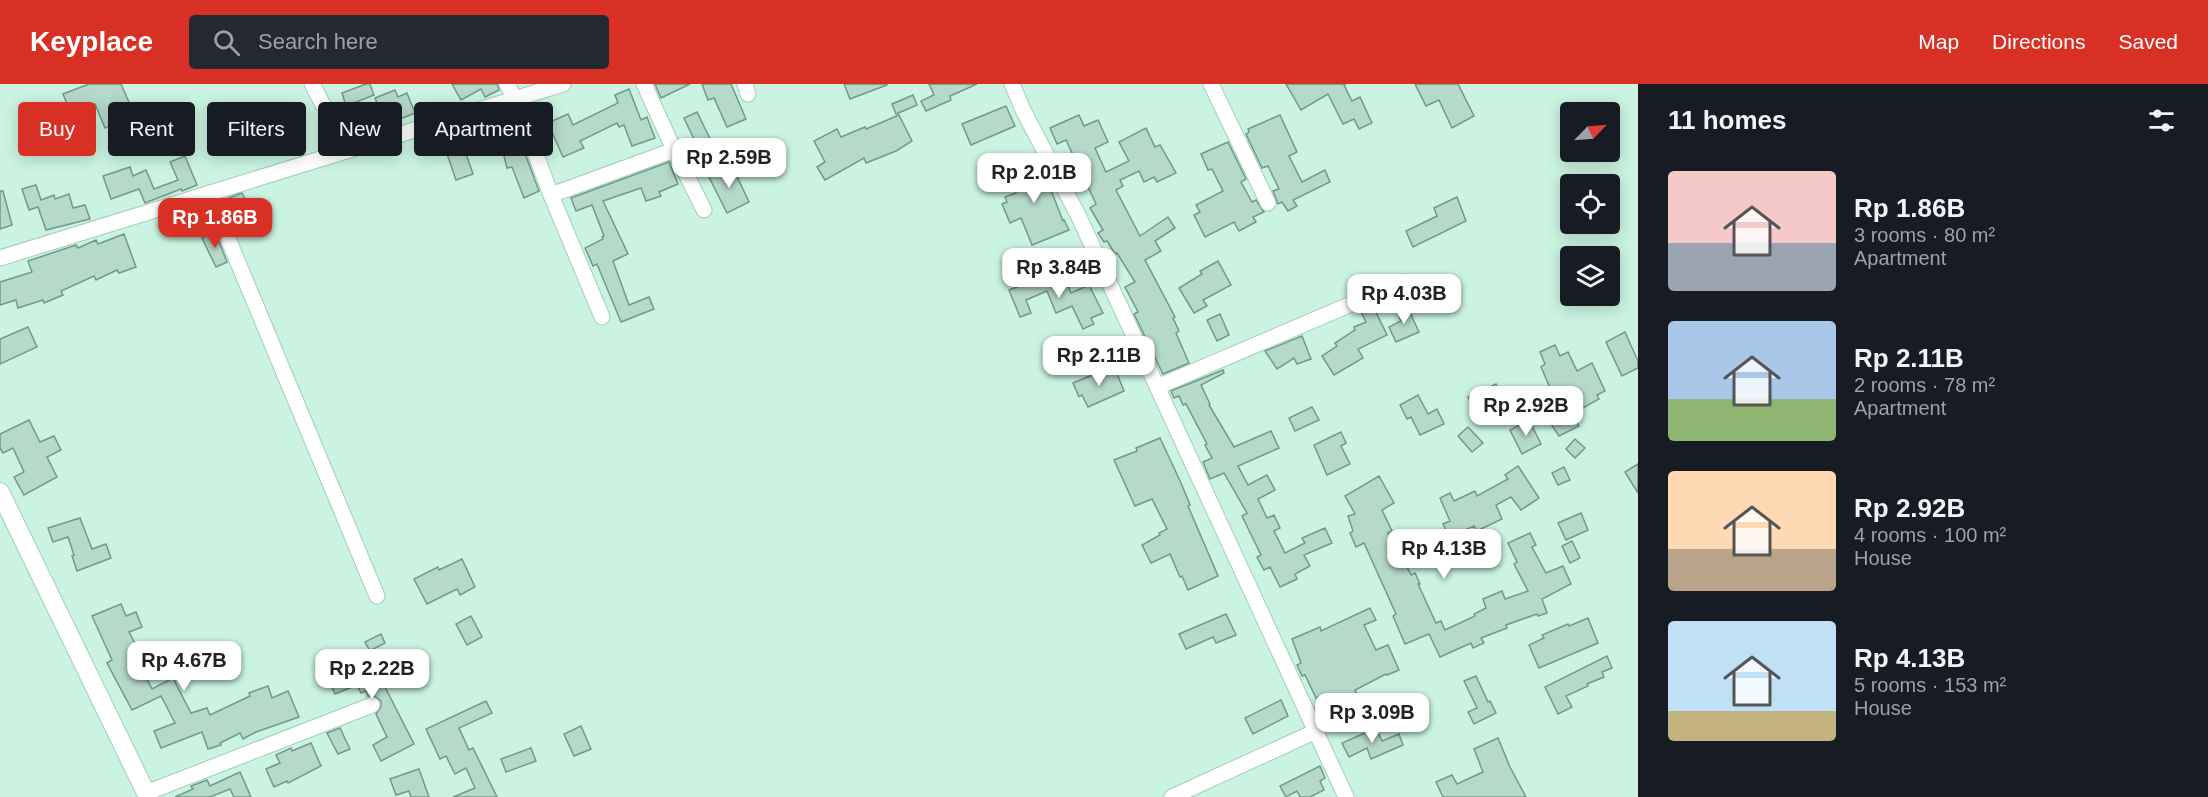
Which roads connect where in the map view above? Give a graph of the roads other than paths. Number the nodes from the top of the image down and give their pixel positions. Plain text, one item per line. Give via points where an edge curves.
1 (312, 84) edge
2 (507, 84) edge
3 (563, 84) edge
4 (644, 84) edge
5 (1012, 84) edge
6 (1211, 84) edge
7 (515, 99) junction
8 (321, 102) edge
9 (402, 133) edge
10 (674, 150) junction
11 (327, 156) edge
12 (209, 193) junction
13 (551, 195) junction
14 (1268, 203) dead end
15 (704, 210) dead end
16 (0, 258) edge
17 (1403, 282) dead end
18 (602, 317) dead end
19 (1157, 387) junction
20 (0, 492) edge
21 (5, 514) edge
22 (377, 596) dead end
23 (372, 705) dead end
24 (1314, 732) junction
25 (147, 795) edge
26 (1172, 797) edge
27 (1346, 797) edge

1 - 8 street
2 - 7 street
3 - 7 street
4 - 10 street
5 - 19 street via 1079,217
6 - 14 street
7 - 9 street
7 - 13 street
10 - 13 street
10 - 15 street
11 - 12 street
12 - 16 street
12 - 22 street
13 - 18 street
17 - 19 street
19 - 24 street
20 - 21 street
21 - 25 street
23 - 25 street
24 - 26 street
24 - 27 street

